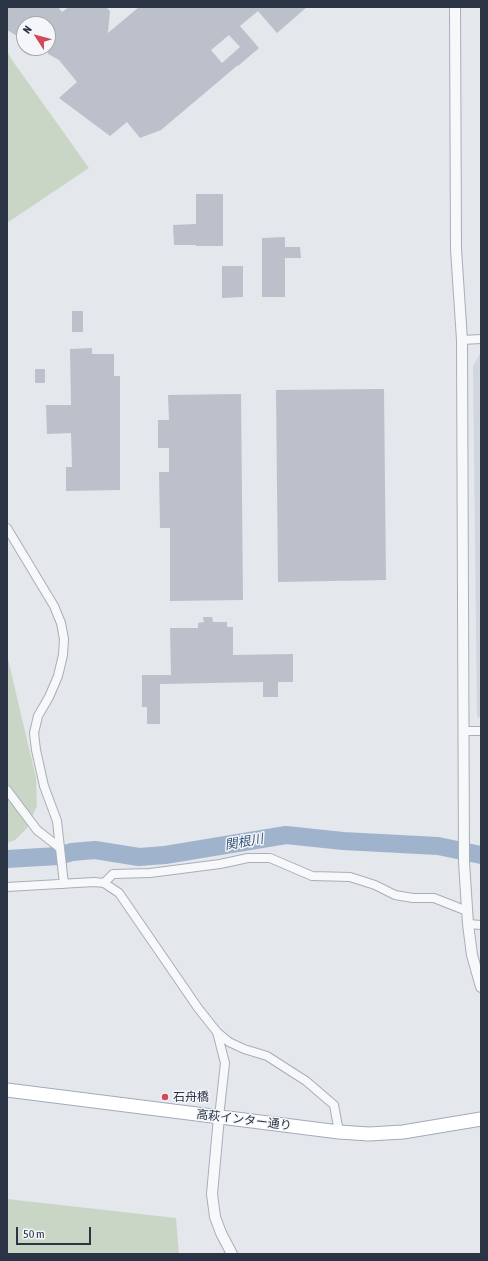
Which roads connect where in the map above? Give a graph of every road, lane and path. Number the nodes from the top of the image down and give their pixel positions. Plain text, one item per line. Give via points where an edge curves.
1 (455, 7) edge
2 (462, 340) junction
3 (481, 340) edge
4 (7, 528) edge
5 (464, 731) junction
6 (481, 731) edge
7 (7, 790) edge
8 (60, 848) junction
9 (104, 883) junction
10 (64, 884) junction
11 (7, 887) edge
12 (467, 911) junction
13 (468, 924) junction
14 (481, 925) edge
15 (481, 987) edge
16 (217, 1032) junction
17 (7, 1090) edge
18 (219, 1117) junction
19 (481, 1119) edge
20 (339, 1132) junction
21 (232, 1254) edge

1 - 2 street via 456,249
2 - 3 street
2 - 5 street
4 - 8 street via 54,606 64,639 58,676 38,716 34,733 44,786 57,821
5 - 6 street
5 - 12 street via 464,862
7 - 8 street via 37,830
8 - 10 street
9 - 10 street
9 - 12 street via 113,874 150,873 248,858 270,858 312,876 350,877 395,895 434,898
9 - 16 street via 120,893
10 - 11 street
12 - 13 street
13 - 14 street
13 - 15 street via 472,955
16 - 18 street via 225,1063
16 - 20 street via 229,1042 267,1056 306,1080 334,1104
17 - 18 main road, 高萩インター通り
18 - 20 main road, 高萩インター通り
18 - 21 street via 212,1194 215,1216
19 - 20 main road, 高萩インター通り via 403,1132

